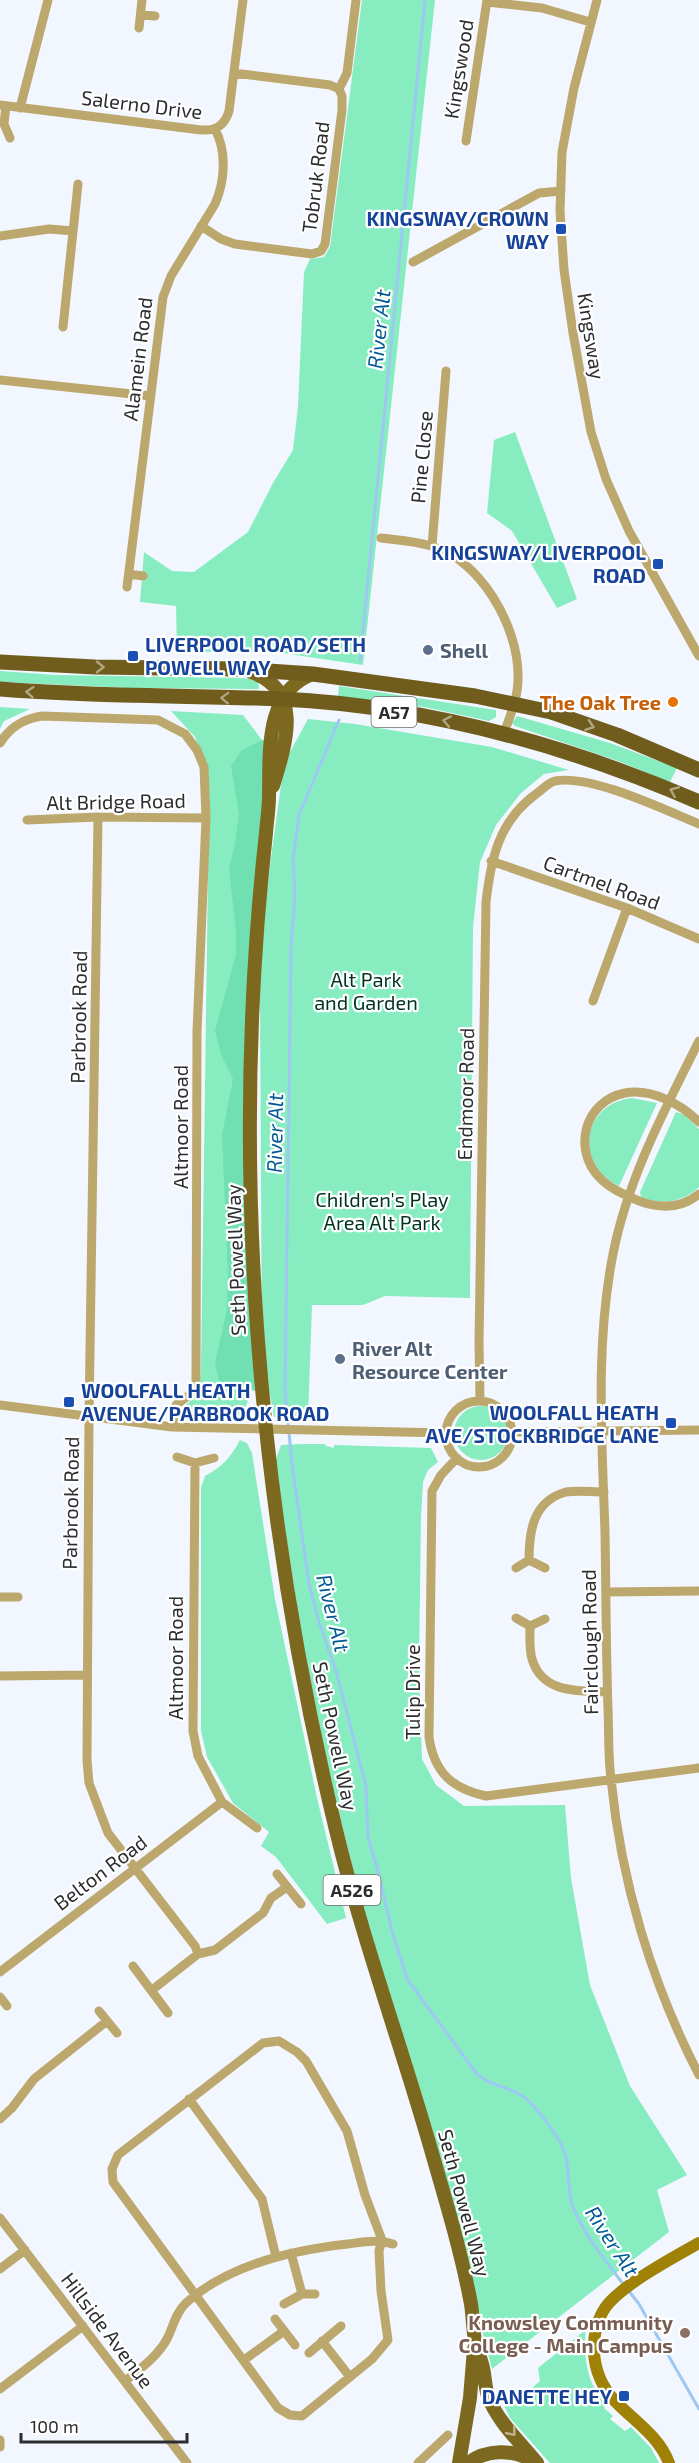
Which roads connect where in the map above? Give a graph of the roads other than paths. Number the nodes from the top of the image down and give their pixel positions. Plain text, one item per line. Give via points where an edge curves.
1 (48, 0) edge
2 (142, 0) edge
3 (243, 0) edge
4 (356, 0) edge
5 (597, 0) edge
6 (487, 1) edge
7 (141, 15) junction
8 (155, 16) dead end
9 (591, 22) junction
10 (139, 28) dead end
11 (234, 73) junction
12 (339, 89) junction
13 (3, 106) edge
14 (20, 108) junction
15 (215, 129) junction
16 (10, 138) dead end
17 (465, 141) dead end
18 (78, 184) dead end
19 (561, 191) junction
20 (201, 226) junction
21 (73, 231) junction
22 (0, 236) edge
23 (413, 262) dead end
24 (63, 327) dead end
25 (446, 371) dead end
26 (0, 380) edge
27 (151, 396) junction
28 (381, 538) dead end
29 (432, 546) junction
30 (129, 574) junction
31 (143, 576) dead end
32 (127, 587) dead end
33 (699, 656) edge
34 (0, 662) edge
35 (244, 670) junction
36 (313, 674) junction
37 (0, 689) edge
38 (283, 699) junction
39 (514, 704) junction
40 (504, 733) junction
41 (0, 743) edge
42 (699, 770) edge
43 (699, 802) edge
44 (98, 817) junction
45 (206, 818) junction
46 (27, 820) dead end
47 (699, 824) edge
48 (491, 861) junction
49 (627, 908) junction
50 (699, 939) edge
51 (593, 1001) dead end
52 (699, 1041) edge
53 (669, 1101) junction
54 (699, 1122) edge
55 (699, 1194) edge
56 (628, 1196) junction
57 (480, 1400) junction
58 (0, 1405) edge
59 (89, 1417) junction
60 (172, 1427) junction
61 (699, 1430) edge
62 (266, 1431) junction
63 (513, 1432) junction
64 (603, 1432) junction
65 (446, 1433) junction
66 (177, 1457) dead end
67 (214, 1458) dead end
68 (457, 1458) junction
69 (195, 1463) junction
70 (604, 1492) junction
71 (529, 1560) junction
72 (545, 1568) dead end
73 (516, 1569) dead end
74 (699, 1591) edge
75 (606, 1592) junction
76 (0, 1597) edge
77 (18, 1597) dead end
78 (516, 1618) dead end
79 (546, 1619) dead end
80 (530, 1626) junction
81 (87, 1675) junction
82 (0, 1676) edge
83 (607, 1692) junction
84 (699, 1768) edge
85 (610, 1779) junction
86 (222, 1802) junction
87 (257, 1828) dead end
88 (135, 1868) junction
89 (277, 1874) dead end
90 (287, 1887) junction
91 (301, 1904) dead end
92 (198, 1954) junction
93 (133, 1966) dead end
94 (0, 1972) edge
95 (152, 1990) junction
96 (0, 1997) edge
97 (7, 2006) dead end
98 (99, 2011) dead end
99 (168, 2013) dead end
100 (107, 2021) junction
101 (117, 2033) dead end
102 (699, 2075) edge
103 (189, 2099) junction
104 (0, 2119) edge
105 (0, 2218) edge
106 (382, 2240) junction
107 (699, 2243) edge
108 (393, 2244) dead end
109 (25, 2250) junction
110 (291, 2253) junction
111 (276, 2257) junction
112 (0, 2269) edge
113 (302, 2294) junction
114 (315, 2294) dead end
115 (197, 2295) junction
116 (284, 2304) dead end
117 (275, 2319) dead end
118 (83, 2326) junction
119 (341, 2326) dead end
120 (284, 2331) junction
121 (322, 2341) junction
122 (475, 2341) junction
123 (295, 2345) dead end
124 (309, 2353) dead end
125 (244, 2360) junction
126 (350, 2377) junction
127 (125, 2381) junction
128 (0, 2389) edge
129 (448, 2435) dead end
130 (0, 2440) edge
131 (0, 2447) edge
132 (187, 2463) edge
133 (418, 2463) edge
134 (459, 2463) edge
135 (468, 2463) edge
136 (537, 2463) edge
137 (669, 2463) edge

1 - 14 street
2 - 7 street
3 - 11 street, Salerno Drive
4 - 12 street via 347,73
5 - 9 street, Kingsway
6 - 9 street, Kingswood via 542,8
6 - 17 street, Kingswood
7 - 8 street
7 - 10 street
9 - 19 street, Kingsway via 562,152
11 - 12 street
11 - 15 street, Salerno Drive via 228,115
12 - 20 street, Tobruk Road via 342,110 321,251 312,254 235,244
13 - 14 street, Salerno Drive
13 - 16 street
14 - 15 street, Salerno Drive via 205,131
15 - 20 street, Alamein Road via 224,153 220,186 215,204
18 - 21 street
19 - 23 street via 539,193
19 - 33 street, Kingsway via 564,270 591,432 629,531
20 - 27 street, Alamein Road via 164,292
21 - 22 street via 49,229
21 - 24 street
25 - 29 street, Pine Close
26 - 27 street
27 - 30 street, Alamein Road
28 - 29 street
29 - 39 street via 452,555 480,580 505,617 517,659
30 - 31 street
30 - 32 street, Alamein Road
34 -> 35 highway, A57
35 - 36 highway, A57
35 - 38 main road via 265,676
36 - 38 main road via 297,681
36 - 39 highway, A57
38 -> 37 highway, A57
40 -> 38 highway, A57 via 384,710
38 - 62 main road, Seth Powell Way / A526 via 286,732 269,800 255,957 250,1148
39 - 40 street
39 -> 42 highway, A57 via 551,712 617,735
43 -> 40 highway, A57 via 649,781
41 - 45 street, Altmoor Road via 13,727 42,716 147,718 168,723 184,734 201,758
44 - 45 street, Alt Bridge Road
44 - 46 street, Alt Bridge Road
44 - 59 street, Parbrook Road
45 - 60 street, Altmoor Road via 197,1032 196,1383 192,1393 176,1405
47 - 48 street, Endmoor Road via 595,784 554,781 524,803 504,829
48 - 49 street, Cartmel Road
48 - 57 street, Endmoor Road via 486,902
49 - 50 street, Cartmel Road
49 - 51 street
52 - 53 street, Fairclough Road
53 - 54 street
53 - 56 street, Fairclough Road
53 - 56 street via 644,1093 623,1093 596,1109 586,1127 584,1148 593,1170 609,1186
55 - 56 street via 666,1207
56 - 64 street, Fairclough Road via 608,1289 603,1346
57 - 63 street via 499,1407
57 - 65 street via 460,1406
58 - 59 street
59 - 60 street
59 - 81 street, Parbrook Road
60 - 62 street
61 - 64 street
62 - 65 street
62 - 122 main road, Seth Powell Way / A526 via 295,1637 337,1831 364,1934 441,2184 471,2308
63 - 64 street
63 - 68 street via 506,1454 497,1462 476,1467
64 - 70 street, Fairclough Road
65 - 68 street via 450,1450
66 - 69 street
67 - 69 street
68 - 85 street, Tulip Drive via 432,1491 429,1737 442,1775 465,1791 486,1796
69 - 86 street, Altmoor Road via 193,1731 198,1756
70 - 71 street via 566,1492 541,1509 529,1533
70 - 75 street, Fairclough Road
71 - 72 street
71 - 73 street
74 - 75 street
75 - 83 street, Fairclough Road
76 - 77 street
78 - 80 street
79 - 80 street
80 - 83 street via 531,1658 539,1675 567,1690
81 - 82 street
81 - 88 street, Parbrook Road via 89,1783 108,1833
83 - 85 street, Fairclough Road
84 - 85 street, Tulip Drive
85 - 102 street, Fairclough Road via 624,1867 647,1951 665,2004
86 - 87 street, Altmoor Road
86 - 88 street, Belton Road
88 - 92 street, Parbrook Road
88 - 94 street, Belton Road
89 - 90 street
90 - 91 street
90 - 92 street via 271,1898 262,1913 215,1950
92 - 95 street
93 - 95 street
95 - 99 street
96 - 97 street
98 - 100 street
100 - 101 street
100 - 104 street via 34,2079
103 - 106 street via 263,2043 279,2041 297,2052 346,2130
103 - 111 street via 262,2199
103 - 115 street via 118,2155 112,2169 113,2182
105 - 109 street, Hillside Avenue
106 - 108 street
106 - 110 street
106 - 126 street via 381,2291 388,2340
107 - 137 main road via 633,2284 605,2308 594,2346 596,2366 608,2392 658,2442
109 - 112 street
109 - 118 street, Hillside Avenue
110 - 111 street
110 - 113 street
111 - 115 street via 242,2268
113 - 114 street
113 - 116 street
115 - 125 street
115 - 127 street via 185,2304 153,2358
117 - 120 street
118 - 127 street, Hillside Avenue
118 - 128 street
119 - 121 street
120 - 123 street
120 - 125 street
121 - 124 street
121 - 126 street
122 - 134 main road, Seth Powell Way / A526
122 -> 136 main road, Seth Powell Way / A526 via 488,2395 503,2422
125 - 126 street via 278,2408 290,2415 302,2416
127 - 132 street, Hillside Avenue
129 - 133 street
130 - 131 street
135 - 136 main road, A526 via 497,2452 519,2454

